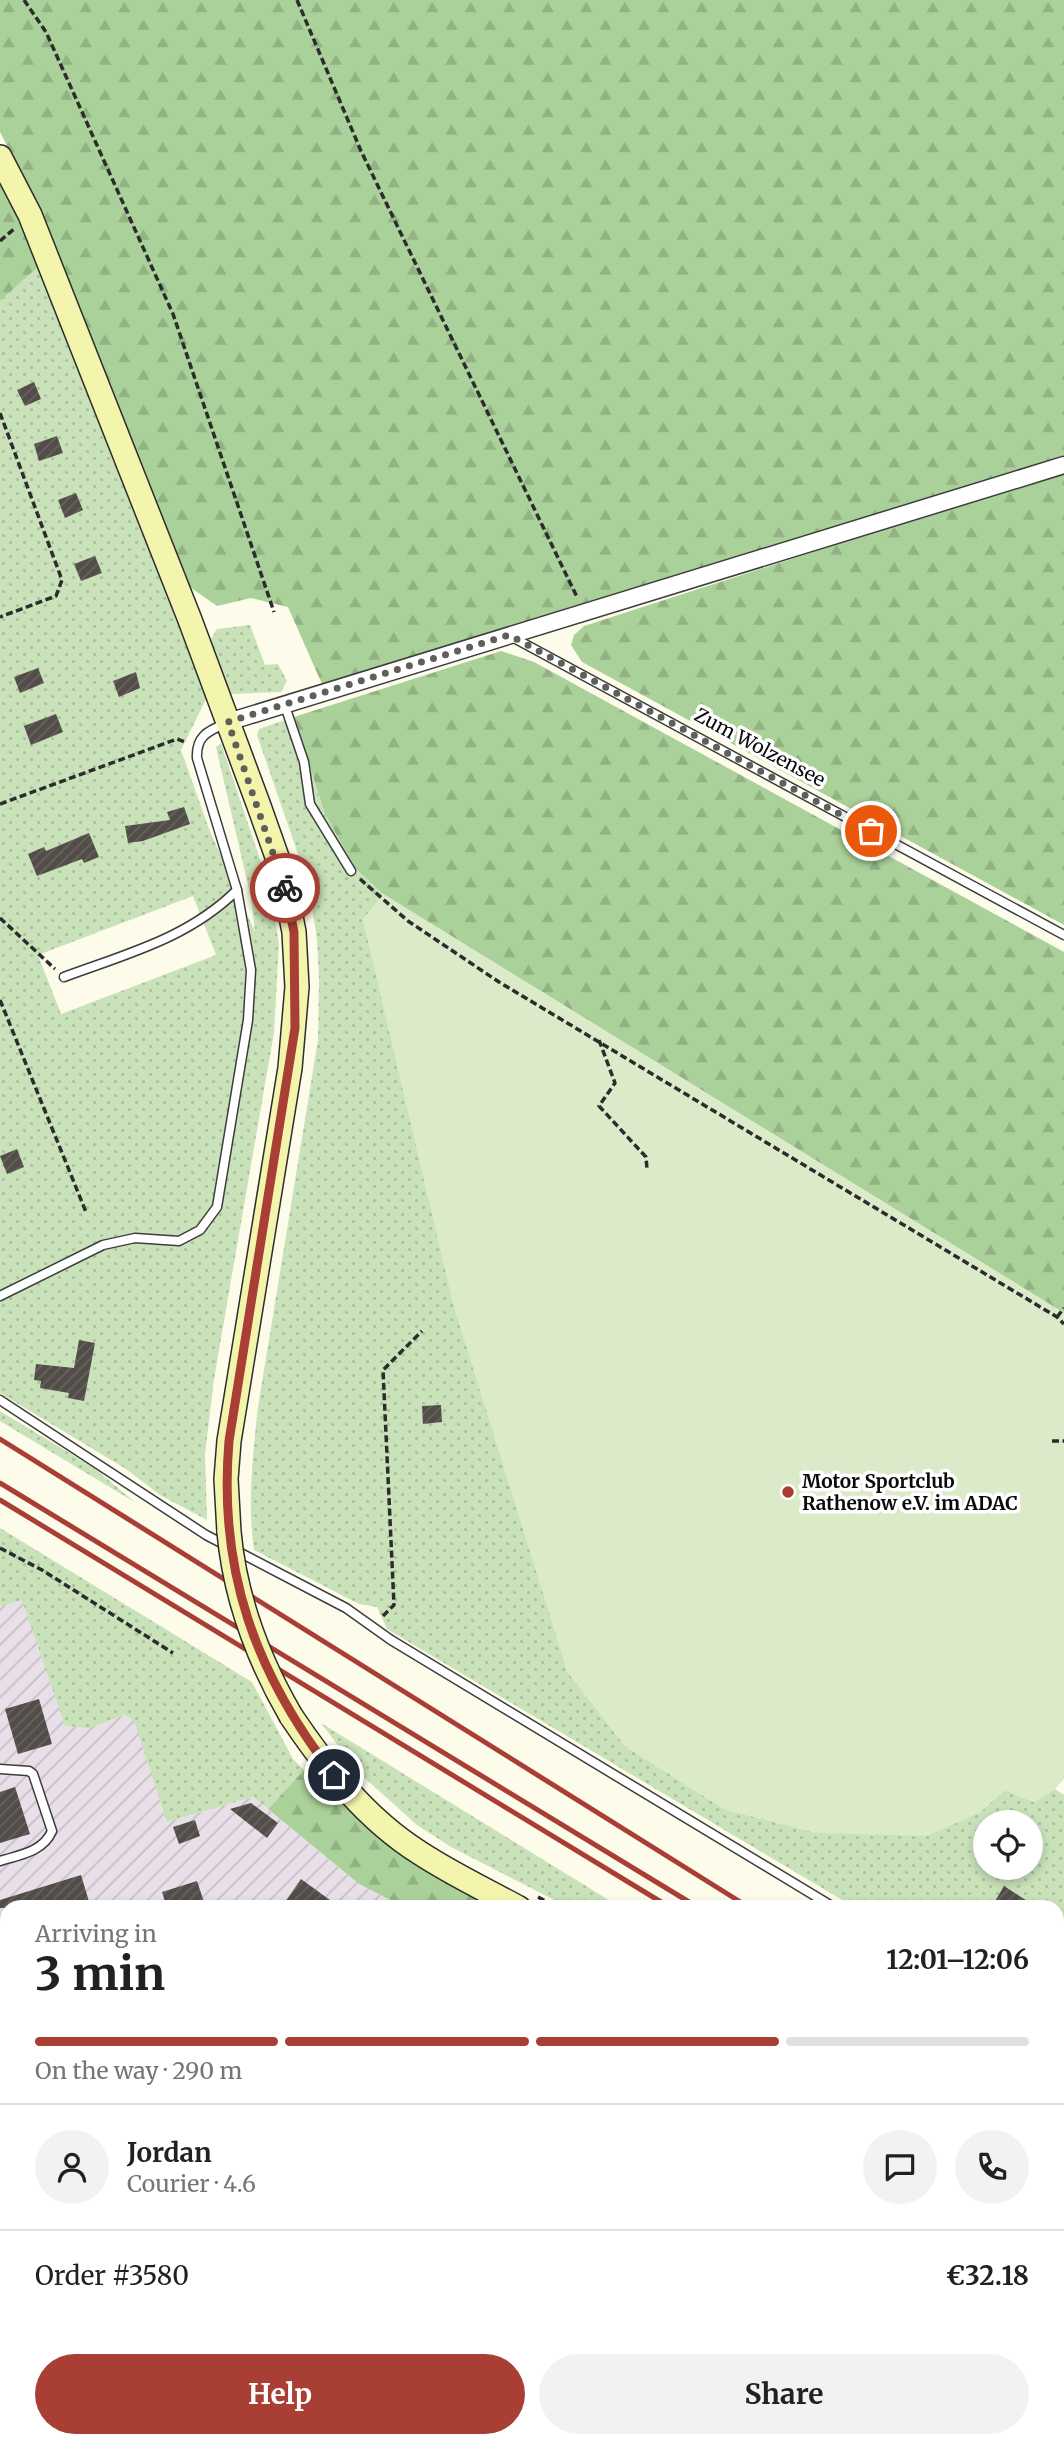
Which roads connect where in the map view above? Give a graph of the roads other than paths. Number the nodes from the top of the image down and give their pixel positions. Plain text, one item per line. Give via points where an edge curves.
1 (0, 157) edge
2 (1064, 465) edge
3 (509, 635) junction
4 (285, 706) junction
5 (228, 722) junction
6 (351, 871) road end
7 (237, 890) junction
8 (1064, 935) edge
9 (64, 977) road end
10 (0, 1296) edge
11 (0, 1401) edge
12 (0, 1769) edge
13 (0, 1861) edge
14 (525, 1900) edge
15 (822, 1900) edge

1 - 5 main road via 30,215
2 - 3 street
3 - 4 street
3 - 8 lane, Zum Wolzensee
4 - 5 street
4 - 6 lane via 304,762 310,804
5 - 7 lane via 206,731 197,746 197,758
5 - 14 main road, bridge via 282,871 294,932 297,987 290,1068 229,1441 229,1532 239,1591 254,1643 291,1716 334,1775 418,1852
7 - 9 lane via 183,933
7 - 10 lane via 251,970 248,1020 217,1207 200,1230 179,1241 135,1238 103,1245
11 - 15 lane via 206,1535 346,1608 390,1640
12 - 13 lane via 33,1774 52,1831 34,1850

